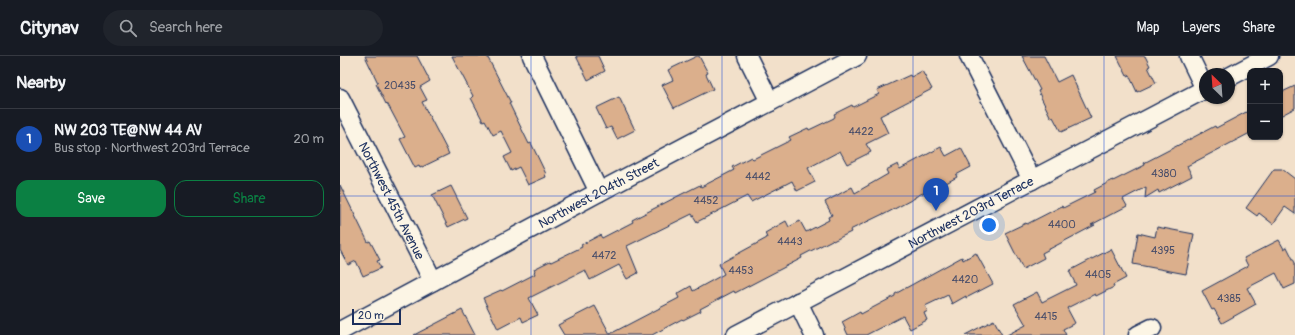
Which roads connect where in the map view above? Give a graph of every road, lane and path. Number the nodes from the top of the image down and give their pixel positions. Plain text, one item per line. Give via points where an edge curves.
1 (532, 56) edge
2 (747, 56) edge
3 (857, 56) edge
4 (969, 56) edge
5 (1189, 56) edge
6 (1269, 56) edge
7 (1235, 74) edge
8 (1199, 77) edge
9 (1199, 92) edge
10 (340, 98) edge
11 (770, 102) junction
12 (1032, 180) junction
13 (599, 192) junction
14 (433, 281) junction
15 (798, 302) junction
16 (340, 331) edge
17 (736, 335) edge
18 (814, 335) edge

1 - 13 street
2 - 11 street
3 - 11 street, Northwest 204th Street
4 - 12 street
5 - 8 street
6 - 7 street
9 - 12 street, Northwest 203rd Terrace
10 - 14 street, Northwest 45th Avenue
11 - 13 street, Northwest 204th Street
12 - 15 street, Northwest 203rd Terrace
13 - 14 street, Northwest 204th Street
14 - 16 street, Northwest 204th Street
15 - 17 street, Northwest 203rd Terrace
15 - 18 street

